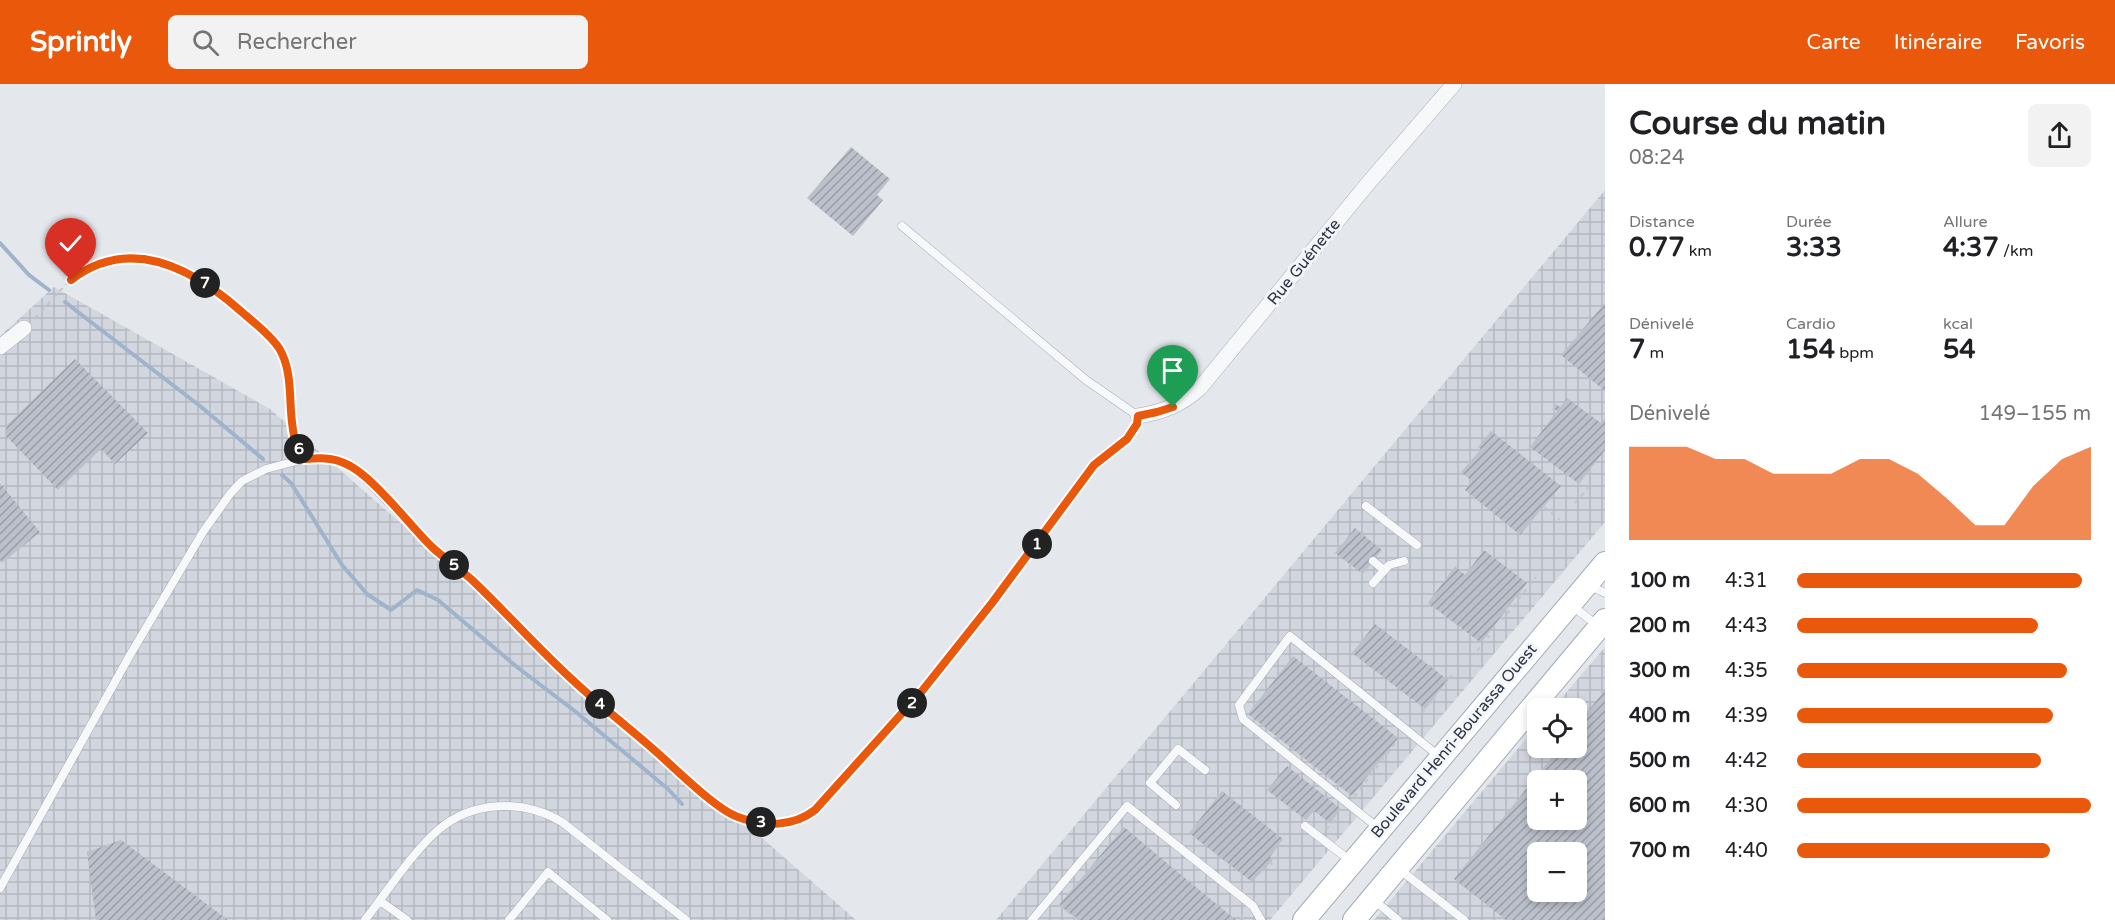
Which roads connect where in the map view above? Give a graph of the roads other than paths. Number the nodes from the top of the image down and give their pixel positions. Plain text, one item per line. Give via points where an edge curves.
1 (1454, 84) edge
2 (902, 226) dead end
3 (24, 328) road end
4 (0, 347) edge
5 (1138, 416) junction
6 (1366, 506) dead end
7 (1417, 545) dead end
8 (1373, 561) dead end
9 (1404, 561) dead end
10 (1605, 563) edge
11 (1384, 570) junction
12 (1374, 584) dead end
13 (1596, 589) edge
14 (1570, 604) junction
15 (1602, 624) edge
16 (1441, 758) junction
17 (1205, 771) dead end
18 (1176, 805) dead end
19 (1305, 826) dead end
20 (1381, 830) junction
21 (1353, 862) junction
22 (1398, 868) junction
23 (0, 888) edge
24 (1372, 898) junction
25 (380, 901) junction
26 (365, 920) edge
27 (407, 920) edge
28 (510, 920) edge
29 (607, 920) edge
30 (686, 920) edge
31 (1032, 920) edge
32 (1261, 920) edge
33 (1304, 920) edge
34 (1354, 920) edge
35 (1398, 920) edge
36 (1464, 920) edge

1 - 5 street, Rue Guénette via 1200,388 1173,407
2 - 5 lane via 1086,380
3 - 4 street
5 - 23 lane via 1127,439 1094,465 922,691 815,810 798,821 780,824 737,817 701,792 577,684 473,581 428,543 363,475 345,463 326,458 266,469 242,481 203,532
6 - 7 lane
8 - 11 lane
9 - 11 lane
10 - 13 main road, Boulevard Henri-Bourassa Ouest
11 - 12 lane
13 - 14 main road, Boulevard Henri-Bourassa Ouest
14 - 15 lane
14 - 16 main road, Boulevard Henri-Bourassa Ouest
15 - 22 main road
16 - 20 main road, Boulevard Henri-Bourassa Ouest
16 - 20 lane via 1290,636 1239,705 1243,719
17 - 18 lane via 1178,749 1150,783
19 - 21 lane
20 - 21 main road, Boulevard Henri-Bourassa Ouest
21 - 33 main road, Boulevard Henri-Bourassa Ouest
22 - 24 main road
22 - 36 lane
24 - 34 main road
24 - 35 lane
25 - 26 lane
25 - 27 lane
25 - 30 lane via 444,825 476,810 511,806 537,811 562,822
28 - 29 lane via 548,872
31 - 32 lane via 1127,806 1253,906

